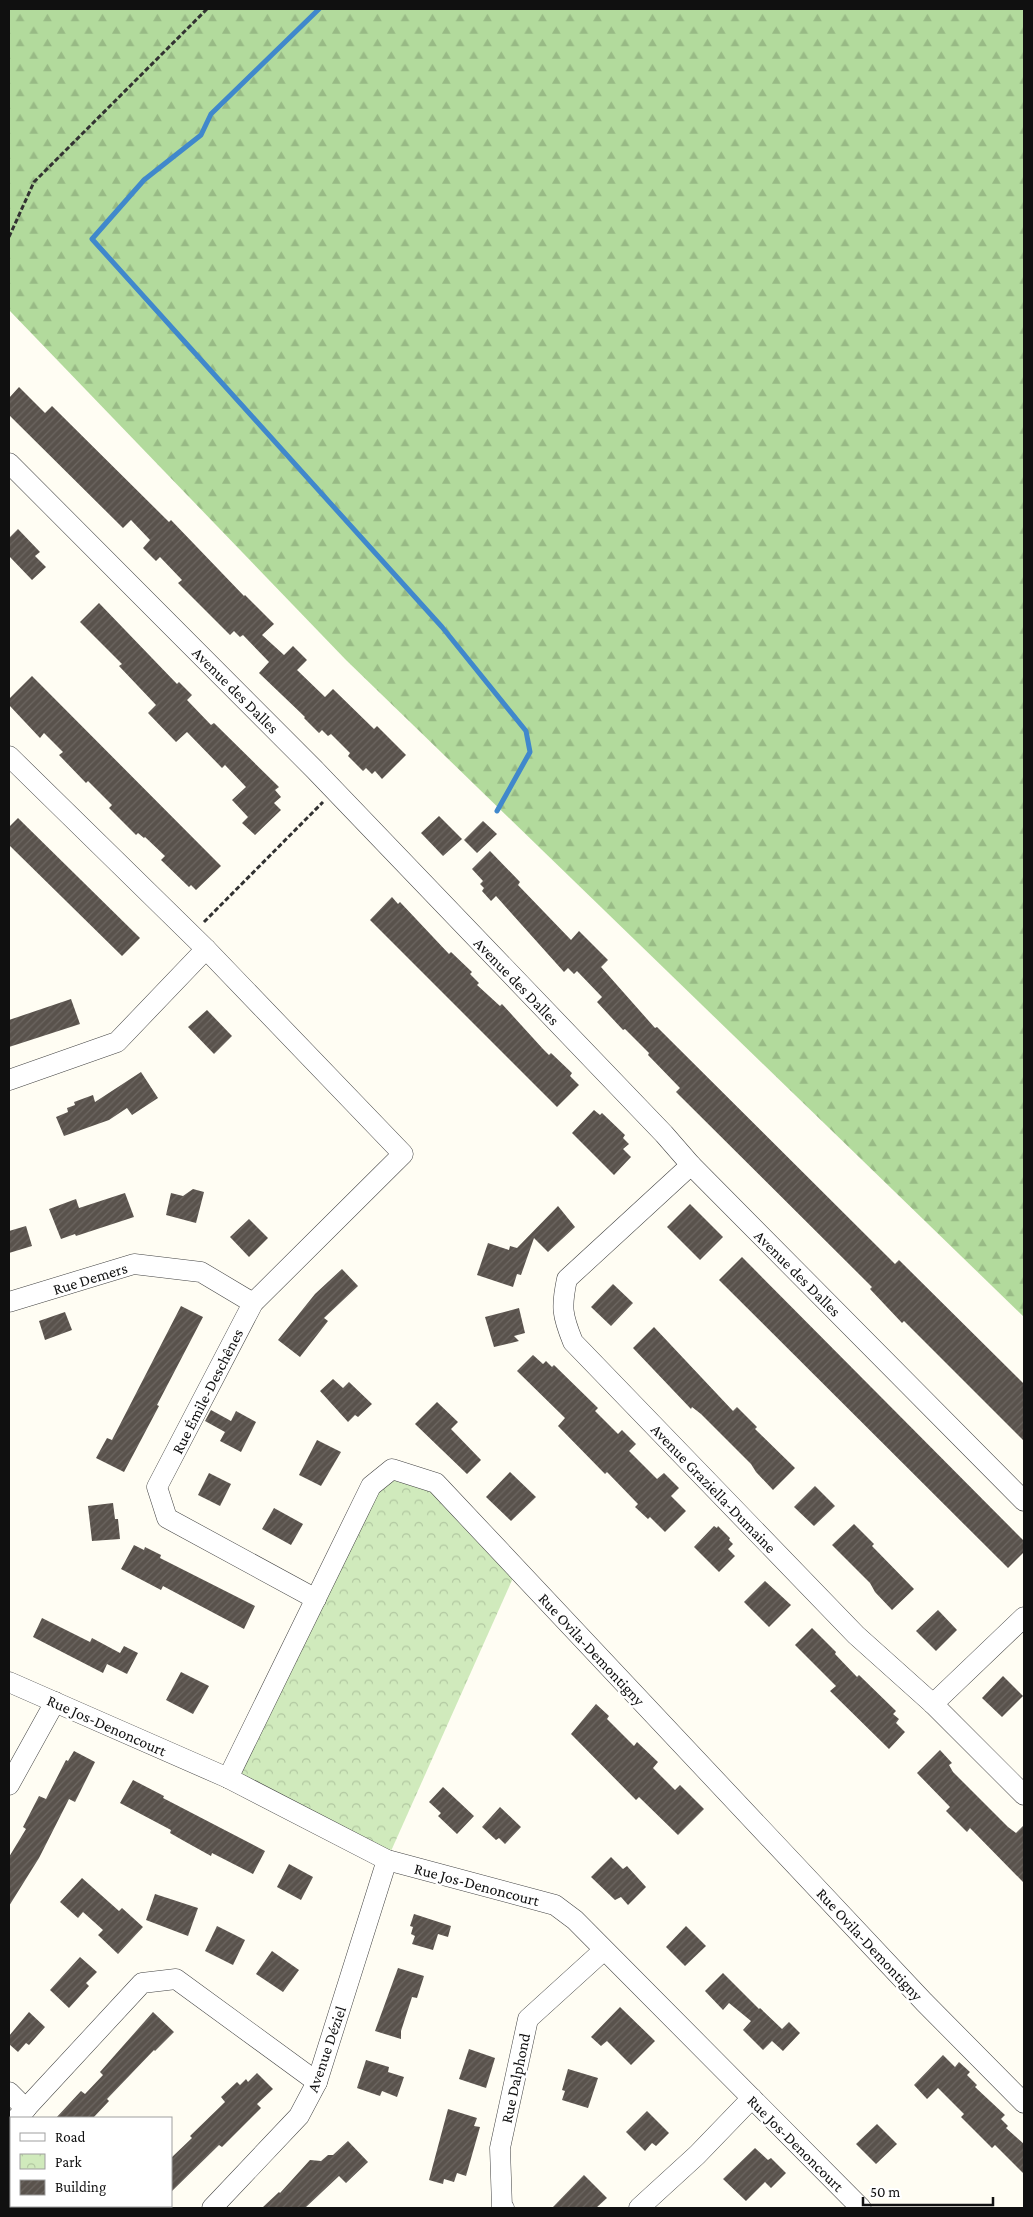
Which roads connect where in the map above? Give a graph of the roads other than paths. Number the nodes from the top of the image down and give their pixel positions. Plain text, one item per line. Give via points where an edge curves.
1 (9, 463) edge
2 (9, 756) edge
3 (206, 950) junction
4 (9, 1080) edge
5 (691, 1165) junction
6 (9, 1302) edge
7 (253, 1303) junction
8 (1024, 1501) edge
9 (316, 1599) junction
10 (1024, 1617) edge
11 (9, 1682) edge
12 (55, 1702) junction
13 (933, 1704) junction
14 (228, 1778) junction
15 (9, 1785) edge
16 (1024, 1795) edge
17 (387, 1860) junction
18 (604, 1950) junction
19 (318, 2082) junction
20 (9, 2092) edge
21 (752, 2098) junction
22 (1024, 2103) edge
23 (21, 2114) edge
24 (212, 2208) edge
25 (504, 2208) edge
26 (639, 2208) edge
27 (861, 2208) edge

1 - 5 street, Avenue des Dalles via 335,790
2 - 3 street
3 - 4 street via 117,1042
3 - 7 street, Rue Émile-Deschênes via 402,1154
5 - 8 street, Avenue des Dalles
5 - 13 street, Avenue Graziella-Dumaine via 567,1279 562,1303 564,1321 572,1342 856,1635
6 - 7 street, Rue Demers via 134,1264 201,1272
7 - 9 street, Rue Émile-Deschênes via 157,1487 167,1518
9 - 14 street, Rue Ovila-Demontigny
9 - 22 street, Rue Ovila-Demontigny via 371,1486 392,1469 436,1483 924,2002
10 - 13 street
11 - 12 street, Rue Jos-Denoncourt
12 - 14 street, Rue Jos-Denoncourt
12 - 15 street
13 - 16 street, Avenue Graziella-Dumaine
14 - 17 street, Rue Jos-Denoncourt
17 - 18 street, Rue Jos-Denoncourt via 555,1904
17 - 19 street, Avenue Déziel
18 - 21 street, Rue Jos-Denoncourt
18 - 25 street, Rue Dalphond via 528,2019 500,2148
19 - 23 street via 176,1979 142,1983
19 - 24 street, Avenue Déziel via 299,2116
20 - 23 street
21 - 26 street
21 - 27 street, Rue Jos-Denoncourt

